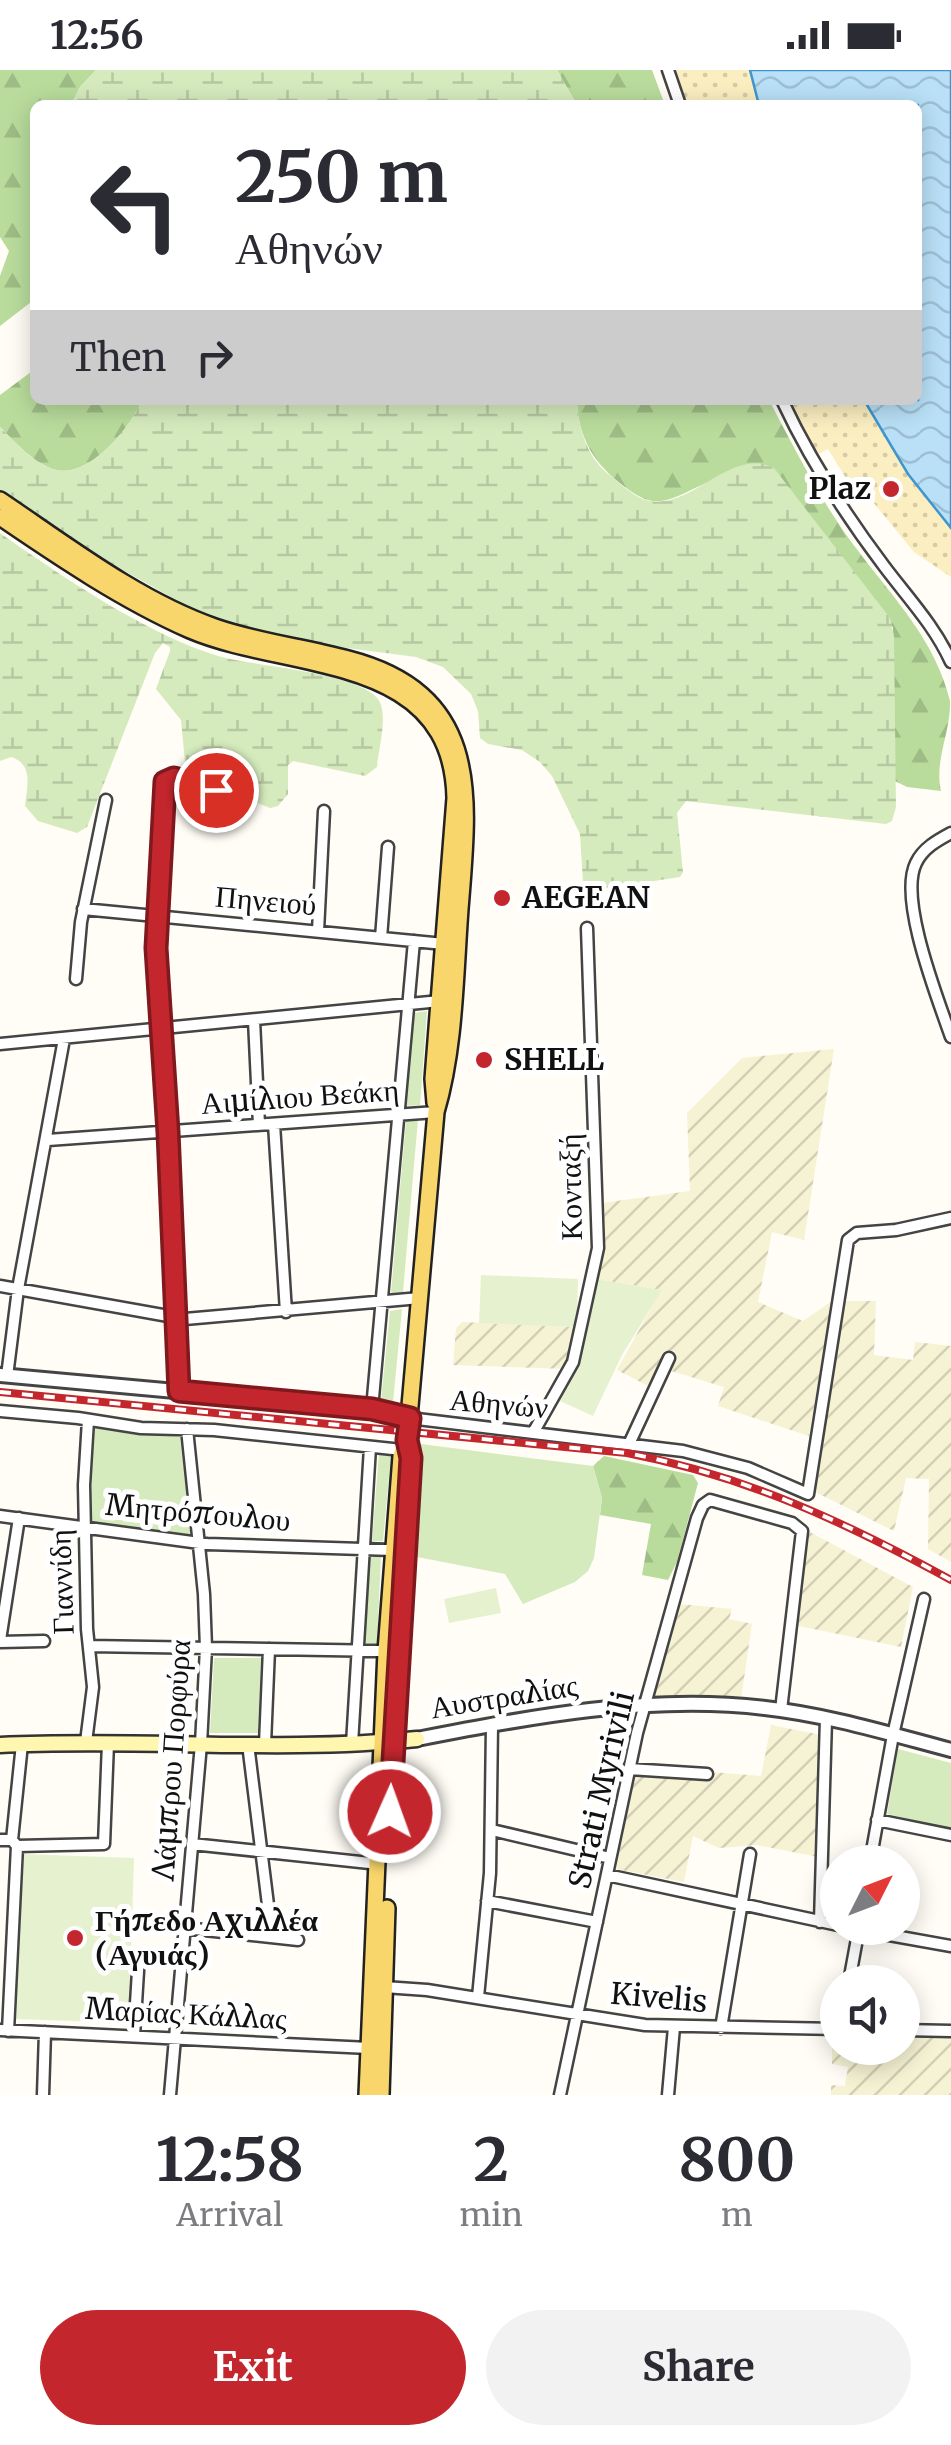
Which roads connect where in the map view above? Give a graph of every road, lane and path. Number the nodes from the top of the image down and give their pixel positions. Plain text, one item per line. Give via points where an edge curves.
1 (668, 70) edge
2 (678, 100) edge
3 (785, 405) edge
4 (0, 500) edge
5 (0, 517) edge
6 (951, 662) edge
7 (216, 790) dead end
8 (106, 800) dead end
9 (324, 811) dead end
10 (951, 832) edge
11 (388, 846) dead end
12 (84, 909) junction
13 (156, 916) junction
14 (587, 928) dead end
15 (318, 932) junction
16 (381, 938) junction
17 (414, 941) junction
18 (444, 944) junction
19 (76, 979) dead end
20 (440, 1001) junction
21 (408, 1006) junction
22 (254, 1020) junction
23 (161, 1028) junction
24 (951, 1037) edge
25 (64, 1038) junction
26 (0, 1044) edge
27 (436, 1112) junction
28 (399, 1115) junction
29 (274, 1124) junction
30 (259, 1125) junction
31 (168, 1132) junction
32 (48, 1140) junction
33 (951, 1218) edge
34 (0, 1286) edge
35 (18, 1290) junction
36 (420, 1298) junction
37 (382, 1302) junction
38 (286, 1312) junction
39 (174, 1318) junction
40 (669, 1358) dead end
41 (4, 1376) edge
42 (179, 1391) junction
43 (372, 1409) junction
44 (0, 1413) edge
45 (410, 1418) junction
46 (88, 1420) junction
47 (186, 1429) junction
48 (533, 1432) junction
49 (630, 1442) junction
50 (405, 1445) junction
51 (370, 1446) junction
52 (0, 1516) edge
53 (20, 1518) junction
54 (85, 1528) junction
55 (199, 1543) junction
56 (364, 1550) junction
57 (393, 1550) junction
58 (924, 1598) dead end
59 (44, 1640) dead end
60 (0, 1641) edge
61 (89, 1646) junction
62 (206, 1648) junction
63 (269, 1650) junction
64 (357, 1651) junction
65 (386, 1652) junction
66 (646, 1706) junction
67 (781, 1710) junction
68 (826, 1719) junction
69 (492, 1725) junction
70 (893, 1735) junction
71 (417, 1739) joint
72 (86, 1742) junction
73 (387, 1742) junction
74 (108, 1743) junction
75 (22, 1744) junction
76 (201, 1744) junction
77 (248, 1744) junction
78 (265, 1744) junction
79 (352, 1744) junction
80 (0, 1746) edge
81 (951, 1750) edge
82 (629, 1769) junction
83 (707, 1774) dead end
84 (877, 1820) junction
85 (492, 1830) junction
86 (951, 1835) edge
87 (10, 1842) edge
88 (192, 1844) junction
89 (822, 1845) edge
90 (873, 1845) edge
91 (262, 1851) junction
92 (750, 1854) dead end
93 (610, 1858) junction
94 (379, 1864) junction
95 (607, 1876) junction
96 (14, 1900) junction
97 (487, 1901) junction
98 (0, 1905) edge
99 (742, 1906) junction
100 (598, 1922) junction
101 (820, 1922) edge
102 (185, 1928) junction
103 (272, 1938) junction
104 (298, 1940) dead end
105 (920, 1940) edge
106 (951, 1946) edge
107 (139, 1955) dead end
108 (384, 1987) junction
109 (478, 1997) junction
110 (578, 2015) junction
111 (674, 2027) junction
112 (721, 2028) junction
113 (820, 2029) edge
114 (4, 2030) edge
115 (920, 2030) edge
116 (951, 2031) edge
117 (45, 2032) junction
118 (134, 2036) junction
119 (175, 2038) junction
120 (369, 2048) junction
121 (43, 2095) edge
122 (170, 2095) edge
123 (368, 2095) edge
124 (381, 2095) edge
125 (560, 2095) edge
126 (668, 2095) edge

1 - 2 street
3 - 6 street via 823,480
4 - 27 main road via 185,614 227,631 373,666 405,682 440,713 461,756 467,803 449,1050
5 - 18 main road via 186,628 370,678 420,709 443,742 454,782
7 - 13 street via 174,778 165,782
8 - 12 street
9 - 15 street
10 - 24 street via 922,854 912,886 924,958
11 - 16 street
12 - 13 street, Πηνειού
12 - 19 street
13 - 15 street, Πηνειού
13 - 23 street
14 - 48 street, Κονταξή via 598,1248 572,1362
15 - 16 street, Πηνειού
16 - 17 street, Πηνειού
17 - 18 street, Πηνειού
17 - 21 street
18 - 20 main road
20 - 21 street
20 - 27 main road
21 - 22 street
21 - 28 street
22 - 23 street
22 - 30 street
23 - 25 street
23 - 31 street
25 - 26 street
25 - 32 street
27 - 28 street, Αιμίλιου Βεάκη
27 - 36 main road
28 - 29 street, Αιμίλιου Βεάκη
28 - 37 street
29 - 30 street, Αιμίλιου Βεάκη
29 - 38 street
30 - 31 street, Αιμίλιου Βεάκη
31 - 32 street, Αιμίλιου Βεάκη
31 - 39 street
32 - 35 street
33 - 49 street, Αθηνών via 858,1232 848,1240 808,1494 723,1460
34 - 35 street
35 - 39 street
35 - 41 street
36 - 37 street
36 - 45 main road
37 - 38 street
37 - 43 street
38 - 39 street
39 - 42 street
40 - 49 street
41 - 42 street, Αθηνών
42 - 43 street, Αθηνών
43 - 45 street, Αθηνών
44 - 46 street
45 - 48 street, Αθηνών
45 - 50 main road
46 - 47 street
46 - 54 street, Γιαννίδη
47 - 51 street
47 - 55 street, Λάμπρου Πορφύρα
48 - 49 street, Αθηνών
50 - 51 street
50 - 57 main road
50 - 73 main road via 411,1458
51 - 56 street
52 - 53 street, Μητρόπουλου
53 - 54 street, Μητρόπουλου
53 - 60 street
54 - 55 street, Μητρόπουλου
54 - 61 street, Γιαννίδη
55 - 56 street, Μητρόπουλου
55 - 62 street, Λάμπρου Πορφύρα
56 - 57 street, Μητρόπουλου
56 - 64 street
57 - 65 main road
58 - 70 street
59 - 60 street
61 - 62 street
61 - 72 street, Γιαννίδη via 93,1686
62 - 63 street
62 - 76 street, Λάμπρου Πορφύρα
63 - 64 street
63 - 78 street
64 - 65 street
64 - 79 street
65 - 73 main road
66 - 67 street, Αυστραλίας
66 - 67 street, Strati Myrivili via 700,1511 708,1500 718,1500 802,1530
66 - 69 street, Αυστραλίας
66 - 82 street, Strati Myrivili
67 - 68 street, Αυστραλίας
68 - 70 street, Αυστραλίας
68 - 89 street
69 - 71 street, Αυστραλίας
69 - 85 street
70 - 81 street, Αυστραλίας
70 - 84 street
71 - 73 main road, Αυστραλίας
72 - 74 main road, Αυστραλίας
72 - 75 main road, Αυστραλίας
73 - 79 main road, Αυστραλίας
73 - 94 main road
73 - 108 main road
74 - 76 main road, Αυστραλίας
74 - 87 street via 104,1844
75 - 80 main road, Αυστραλίας
75 - 87 street
76 - 77 main road, Αυστραλίας
76 - 88 street, Λάμπρου Πορφύρα
77 - 78 main road, Αυστραλίας
77 - 91 street
78 - 79 main road, Αυστραλίας
82 - 83 street
82 - 93 street, Strati Myrivili
84 - 86 street
84 - 90 street
85 - 93 street
85 - 97 street
87 - 96 street
88 - 91 street
88 - 102 street, Λάμπρου Πορφύρα
91 - 94 street
91 - 103 street
92 - 99 street
93 - 95 street, Strati Myrivili
94 - 120 main road
95 - 99 street
95 - 100 street, Strati Myrivili
96 - 98 street
96 - 114 street
97 - 100 street
97 - 109 street
99 - 101 street
99 - 112 street
100 - 110 street, Strati Myrivili
102 - 103 street
102 - 119 street, Λάμπρου Πορφύρα
103 - 104 street
105 - 106 street
107 - 118 street
108 - 109 street, Kivelis
108 - 124 main road
109 - 110 street, Kivelis
110 - 111 street, Kivelis
110 - 125 street, Strati Myrivili
111 - 112 street, Kivelis
111 - 126 street
112 - 113 street, Kivelis
114 - 117 street, Μαρίας Κάλλας
115 - 116 street
117 - 118 street, Μαρίας Κάλλας
117 - 121 street
118 - 119 street, Μαρίας Κάλλας
119 - 120 street, Μαρίας Κάλλας
119 - 122 street, Λάμπρου Πορφύρα
120 - 123 main road

